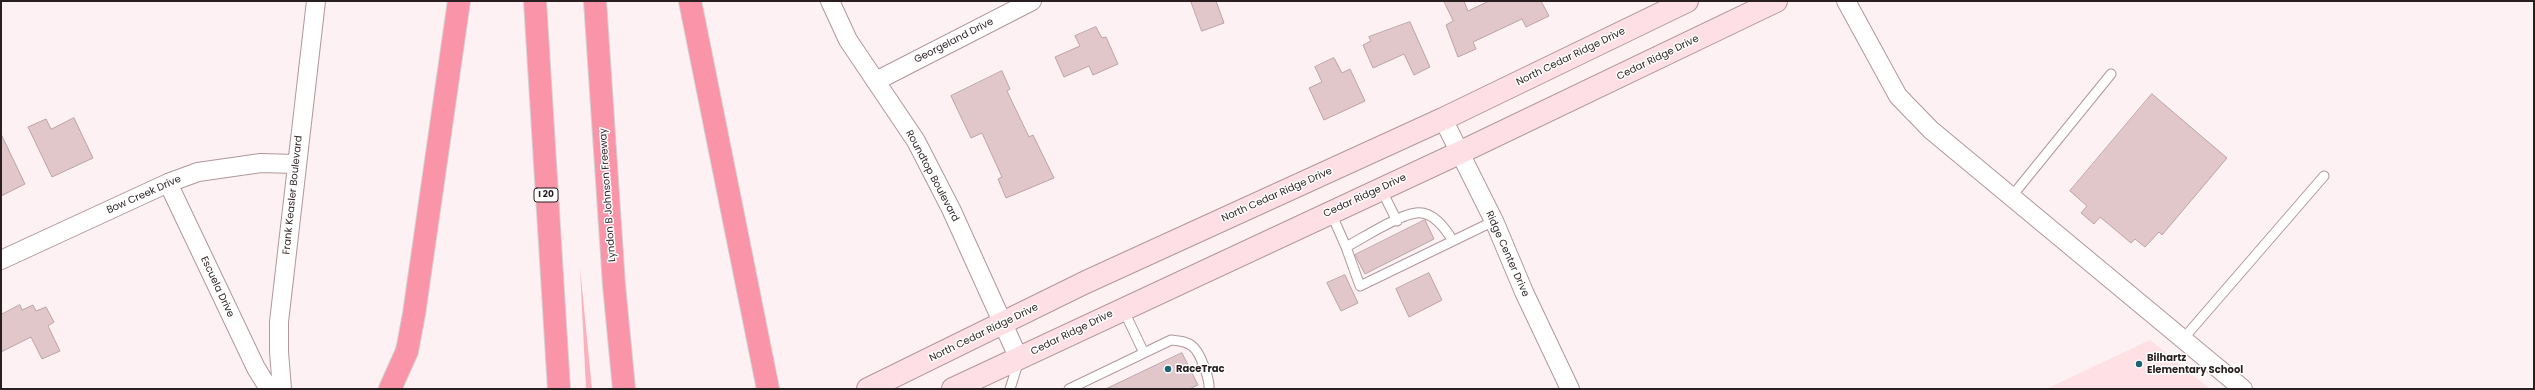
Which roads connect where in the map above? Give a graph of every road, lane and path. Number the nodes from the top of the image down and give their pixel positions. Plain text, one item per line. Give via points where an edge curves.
1 (316, 1) edge
2 (459, 1) edge
3 (535, 1) edge
4 (595, 1) edge
5 (690, 1) edge
6 (830, 1) edge
7 (1032, 1) edge
8 (1687, 1) edge
9 (1776, 1) edge
10 (1846, 1) edge
11 (2111, 74) dead end
12 (876, 81) junction
13 (1443, 119) junction
14 (1459, 153) junction
15 (296, 164) junction
16 (2324, 176) dead end
17 (168, 183) junction
18 (1382, 189) junction
19 (2012, 196) junction
20 (1331, 212) junction
21 (1397, 221) junction
22 (1494, 221) junction
23 (1453, 241) junction
24 (1346, 247) junction
25 (1, 260) edge
26 (1123, 309) junction
27 (1002, 324) junction
28 (2183, 339) junction
29 (1144, 353) junction
30 (1019, 359) junction
31 (269, 389) edge
32 (282, 389) edge
33 (390, 389) edge
34 (559, 389) edge
35 (624, 389) edge
36 (768, 389) edge
37 (868, 389) edge
38 (953, 389) edge
39 (1010, 389) edge
40 (1069, 389) edge
41 (1209, 389) edge
42 (1570, 389) edge
43 (2243, 389) edge

1 - 15 street, Frank Keasler Boulevard
2 - 33 highway via 414,314 407,351
3 - 34 highway, I 20
4 - 35 highway, Lyndon B Johnson Freeway via 614,285
5 - 36 highway
6 - 12 street, Roundtop Boulevard via 848,40
7 - 12 street, Georgeland Drive
8 - 13 main road, North Cedar Ridge Drive
9 - 14 main road, Cedar Ridge Drive
10 - 19 street via 1898,96 1931,130
11 - 19 lane
12 - 27 street, Roundtop Boulevard via 916,141 951,208
13 - 14 street, Ridge Center Drive
13 - 27 main road, North Cedar Ridge Drive via 1086,282
14 - 18 main road, Cedar Ridge Drive
14 - 22 street, Ridge Center Drive
15 - 17 street, Bow Creek Drive via 261,163 198,172
15 - 32 street, Frank Keasler Boulevard via 279,322
16 - 28 lane
17 - 25 street, Bow Creek Drive
17 - 31 street, Escuela Drive via 256,368
18 - 20 main road, Cedar Ridge Drive
18 - 21 lane
19 - 28 street
20 - 24 lane
20 - 26 main road, Cedar Ridge Drive
21 - 23 lane via 1416,213 1430,216 1443,224
21 - 24 lane
22 - 23 lane
22 - 42 street, Ridge Center Drive
23 - 24 lane via 1360,286
26 - 29 lane
26 - 30 main road, Cedar Ridge Drive
27 - 30 street, Roundtop Boulevard
27 - 37 main road, North Cedar Ridge Drive
28 - 43 street
29 - 40 lane
29 - 41 lane via 1171,340 1183,341 1194,347 1208,377
30 - 38 main road, Cedar Ridge Drive
30 - 39 lane

